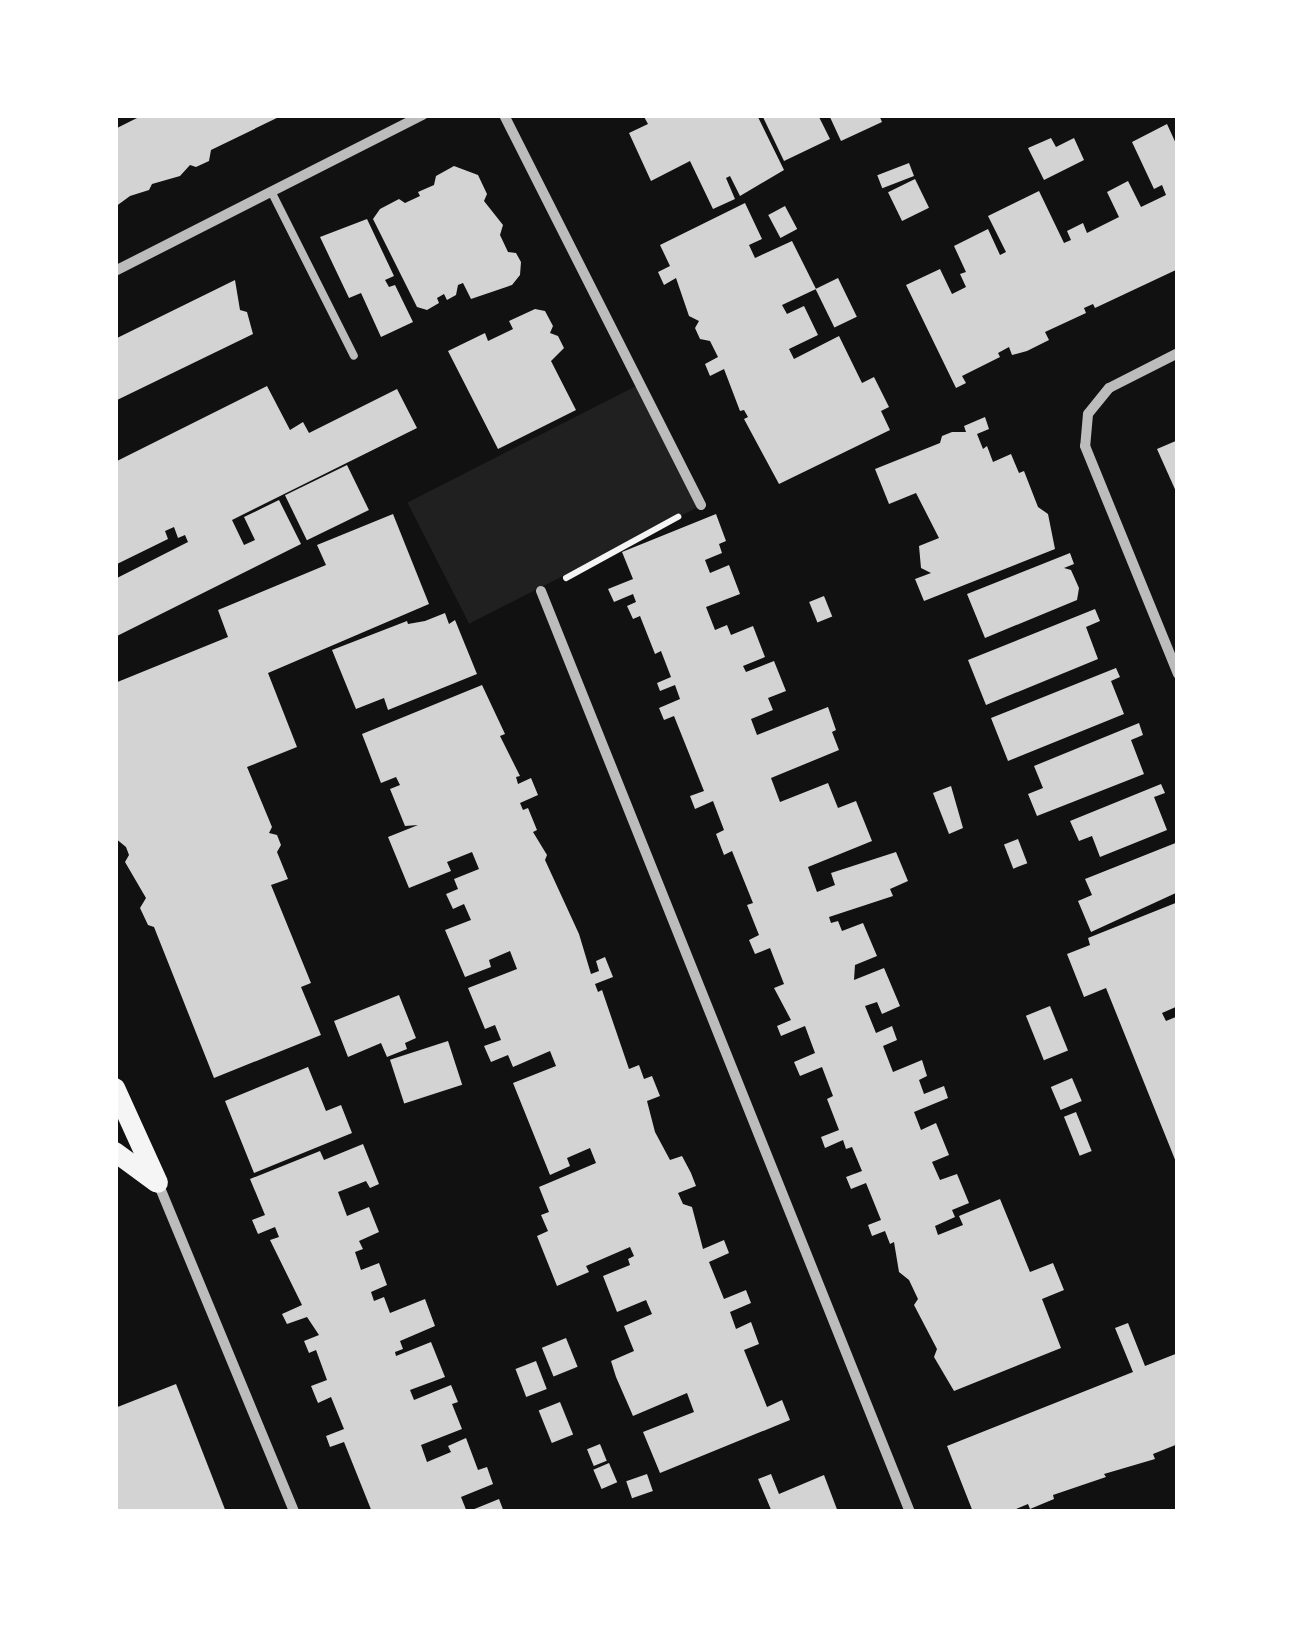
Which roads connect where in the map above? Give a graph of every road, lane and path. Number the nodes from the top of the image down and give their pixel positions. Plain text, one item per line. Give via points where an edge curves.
1 (423, 115) edge
2 (504, 115) edge
3 (272, 193) junction
4 (115, 271) edge
5 (1178, 353) edge
6 (354, 356) dead end
7 (701, 505) joint
8 (541, 591) joint
9 (1178, 674) edge
10 (115, 1088) edge
11 (115, 1152) edge
12 (158, 1183) junction
13 (294, 1512) edge
14 (910, 1512) edge

1 - 3 street
2 - 7 street
3 - 4 street
3 - 6 lane
5 - 9 street via 1110,388 1088,414 1084,446
7 - 8 path
8 - 14 street
10 - 12 main road
11 - 12 main road
12 - 13 street

